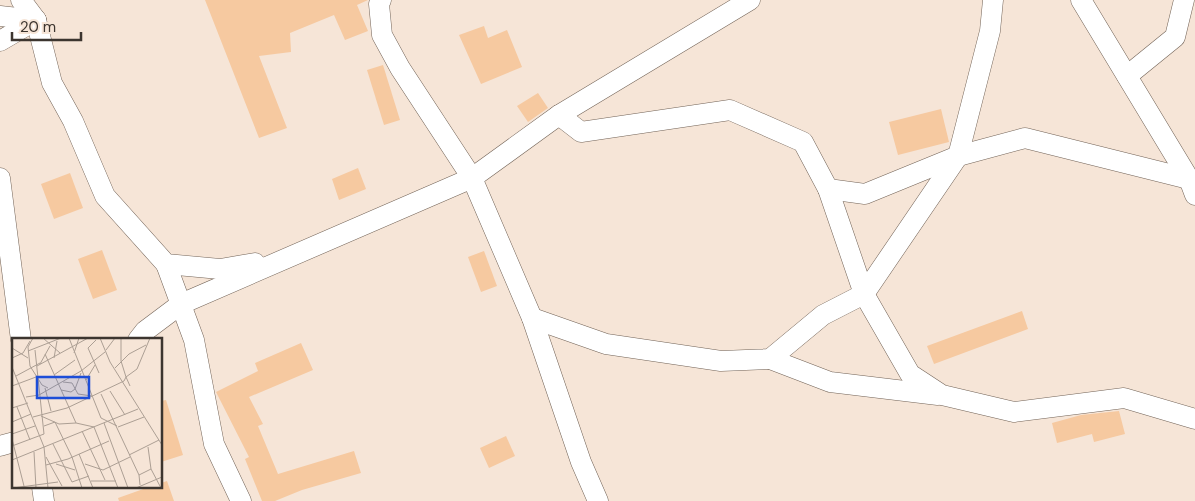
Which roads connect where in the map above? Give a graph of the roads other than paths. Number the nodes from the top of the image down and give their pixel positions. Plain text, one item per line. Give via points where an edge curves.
1 (21, 0) edge
2 (380, 0) edge
3 (750, 0) edge
4 (993, 0) edge
5 (1081, 0) edge
6 (1184, 0) edge
7 (0, 16) edge
8 (36, 20) junction
9 (0, 41) edge
10 (1127, 76) junction
11 (559, 115) junction
12 (958, 156) junction
13 (0, 178) edge
14 (472, 178) junction
15 (1192, 187) edge
16 (828, 189) junction
17 (280, 260) junction
18 (166, 264) junction
19 (864, 294) junction
20 (181, 304) junction
21 (532, 318) junction
22 (21, 338) edge
23 (140, 338) edge
24 (770, 359) junction
25 (942, 395) junction
26 (1195, 419) edge
27 (42, 488) edge
28 (44, 501) edge
29 (241, 501) edge
30 (598, 501) edge

1 - 8 street
2 - 14 street via 382,36
3 - 11 street
4 - 12 street via 990,30
5 - 10 street
6 - 10 street via 1175,37
7 - 8 street
8 - 9 street
8 - 18 street via 52,83 73,121 105,196
10 - 15 street
11 - 14 street
11 - 16 street via 581,132 730,110 803,142
12 - 15 street via 1025,138
12 - 16 street via 865,194
12 - 19 street
13 - 22 street
14 - 17 street
14 - 21 street
16 - 19 street
17 - 18 street via 220,269
17 - 20 street
18 - 20 street
19 - 24 street via 823,315
19 - 25 street via 910,374
20 - 23 street
20 - 29 street via 194,340 214,444
21 - 24 street via 606,344 721,361
21 - 30 street via 581,462
24 - 25 street via 830,382
25 - 26 street via 1014,412 1124,398
27 - 28 street

